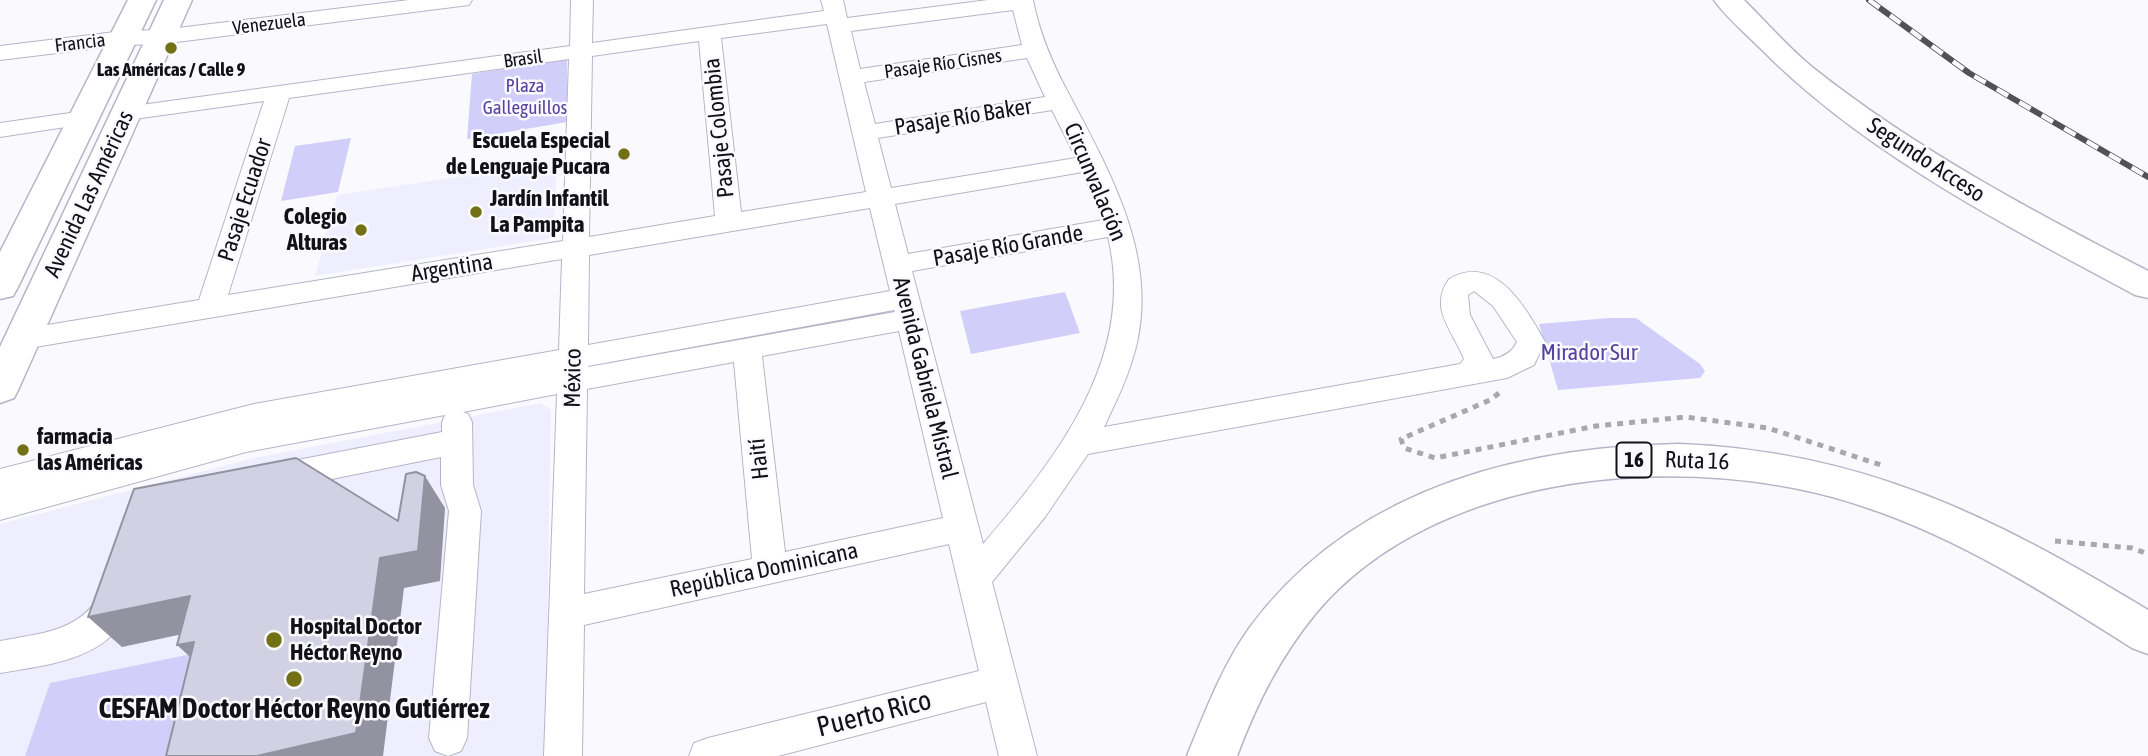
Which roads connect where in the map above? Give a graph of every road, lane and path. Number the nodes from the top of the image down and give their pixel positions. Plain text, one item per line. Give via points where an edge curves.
1 (142, 0) edge
2 (178, 0) edge
3 (461, 0) edge
4 (582, 0) edge
5 (1728, 0) edge
6 (1755, 0) edge
7 (1022, 1) edge
8 (836, 14) edge
9 (709, 33) junction
10 (161, 37) junction
11 (123, 38) junction
12 (1035, 50) junction
13 (581, 51) junction
14 (0, 53) edge
15 (851, 77) junction
16 (279, 92) junction
17 (1060, 101) junction
18 (127, 113) junction
19 (83, 118) junction
20 (0, 130) edge
21 (865, 133) junction
22 (1091, 163) junction
23 (881, 197) junction
24 (729, 222) junction
25 (1118, 226) junction
26 (576, 247) junction
27 (2148, 257) edge
28 (897, 265) junction
29 (2148, 286) edge
30 (0, 288) edge
31 (210, 308) junction
32 (908, 308) junction
33 (23, 339) junction
34 (747, 349) junction
35 (573, 369) junction
36 (1471, 372) dead end
37 (0, 388) edge
38 (458, 401) junction
39 (455, 442) junction
40 (1078, 444) junction
41 (152, 467) junction
42 (0, 482) edge
43 (253, 482) edge
44 (0, 508) edge
45 (961, 528) junction
46 (128, 568) edge
47 (771, 569) junction
48 (974, 579) junction
49 (567, 612) junction
50 (2148, 634) edge
51 (0, 657) edge
52 (1000, 682) junction
53 (448, 738) dead end
54 (788, 746) edge
55 (564, 756) edge
56 (708, 756) edge
57 (1018, 756) edge
58 (1212, 756) edge

1 - 11 main road, Avenida Las Américas
2 - 10 main road, Avenida Las Américas
3 - 10 street, Venezuela
4 - 13 street, México
5 - 29 main road, Segundo Acceso via 1800,72 1886,136 2018,218
6 - 27 main road, Segundo Acceso via 1829,66 1897,115 1998,177
7 - 8 street, Brasil
7 - 12 street, Circunvalación
8 - 9 street, Brasil
8 - 15 street, Avenida Gabriela Mistral
9 - 13 street, Brasil
9 - 24 street, Pasaje Colombia
10 - 11 street, Francia
10 - 18 main road, Avenida Las Américas
11 - 14 street, Francia
11 - 19 main road, Avenida Las Américas
12 - 15 street, Pasaje Río Cisnes
12 - 17 street, Circunvalación
13 - 16 street, Brasil
13 - 26 street, México
15 - 21 street, Avenida Gabriela Mistral
16 - 18 street, Brasil
16 - 31 street, Pasaje Ecuador
17 - 21 street, Pasaje Río Baker
17 - 22 street, Circunvalación
18 - 33 main road, Avenida Las Américas
19 - 20 street
19 - 30 main road, Avenida Las Américas
21 - 23 street, Avenida Gabriela Mistral
22 - 23 street, Argentina
22 - 25 street, Circunvalación
23 - 24 street, Argentina
23 - 28 street, Avenida Gabriela Mistral
24 - 26 street, Argentina
25 - 28 street, Pasaje Río Grande
25 - 40 street, Circunvalación via 1127,277 1125,332 1108,387
26 - 31 street, Argentina
26 - 35 street, México
28 - 32 street, Avenida Gabriela Mistral
31 - 33 street, Argentina
32 - 34 street
32 - 35 street
32 - 45 street, Avenida Gabriela Mistral
33 - 37 main road, Avenida Las Américas
34 - 35 street
34 - 47 street, Haití
35 - 38 street
35 - 41 street via 254,416
35 - 49 street, México
36 - 40 street
38 - 39 street
38 - 41 street via 246,440
39 - 43 street
39 - 53 street via 457,485 465,511
40 - 48 street, Circunvalación via 1034,507
41 - 42 street
41 - 44 street
45 - 47 street, República Dominicana
45 - 48 street, Avenida Gabriela Mistral
46 - 51 street via 116,605 92,632 73,642
47 - 49 street, República Dominicana
48 - 52 street, Avenida Gabriela Mistral
49 - 55 street, México
50 - 58 main road, Ruta 16 / 16 via 1999,545 1867,490 1741,463 1667,459 1603,463 1533,474 1460,494 1425,508 1361,545 1306,594 1258,654 1236,694
52 - 54 street, Puerto Rico
52 - 57 street, Avenida Gabriela Mistral
54 - 56 street, Puerto Rico

